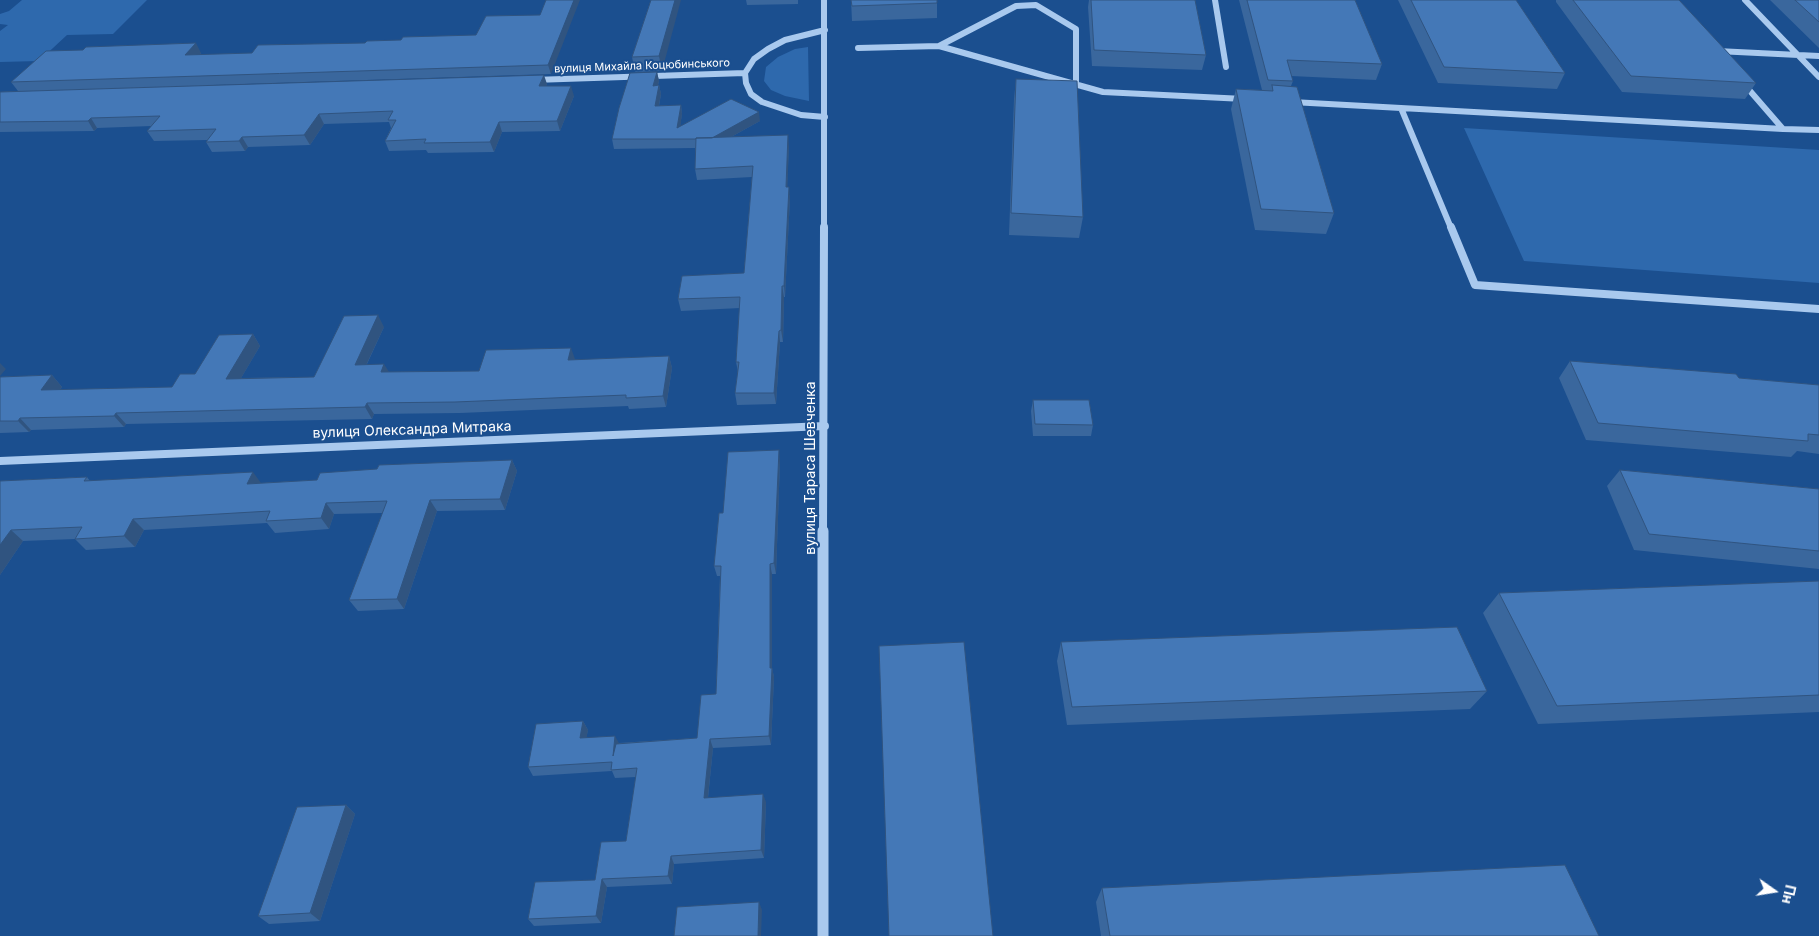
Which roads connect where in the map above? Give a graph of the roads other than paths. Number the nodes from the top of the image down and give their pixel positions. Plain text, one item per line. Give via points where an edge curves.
1 (824, 0) edge
2 (1216, 0) edge
3 (1745, 0) edge
4 (824, 30) junction
5 (1710, 44) edge
6 (939, 46) junction
7 (858, 48) dead end
8 (1716, 51) junction
9 (1798, 55) junction
10 (1819, 56) edge
11 (1722, 58) edge
12 (1226, 67) dead end
13 (746, 73) junction
14 (1819, 77) edge
15 (1741, 79) edge
16 (527, 80) edge
17 (1076, 84) junction
18 (1252, 100) edge
19 (1282, 101) edge
20 (1401, 108) junction
21 (825, 117) junction
22 (1783, 129) junction
23 (1819, 130) edge
24 (1819, 309) edge
25 (825, 426) junction
26 (0, 461) edge
27 (823, 936) edge

1 - 4 street, вулиця Тараса Шевченка
2 - 12 street
3 - 9 street
4 - 13 street, вулиця Михайла Коцюбинського via 785,40 768,49 754,59
4 - 21 street, вулиця Тараса Шевченка
5 - 8 street
6 - 7 lane
6 - 17 lane
6 - 17 lane via 1016,6 1036,4 1076,29
8 - 9 street
8 - 11 street
9 - 10 street
9 - 14 street
13 - 16 street, вулиця Михайла Коцюбинського
13 - 21 street, вулиця Михайла Коцюбинського via 746,84 762,102 801,115
15 - 22 street
17 - 18 lane via 1103,92
19 - 20 lane
20 - 22 street
20 - 24 lane via 1474,285
21 - 25 street, вулиця Тараса Шевченка
22 - 23 street
25 - 26 street, вулиця Олександра Митрака
25 - 27 street, вулиця Тараса Шевченка

